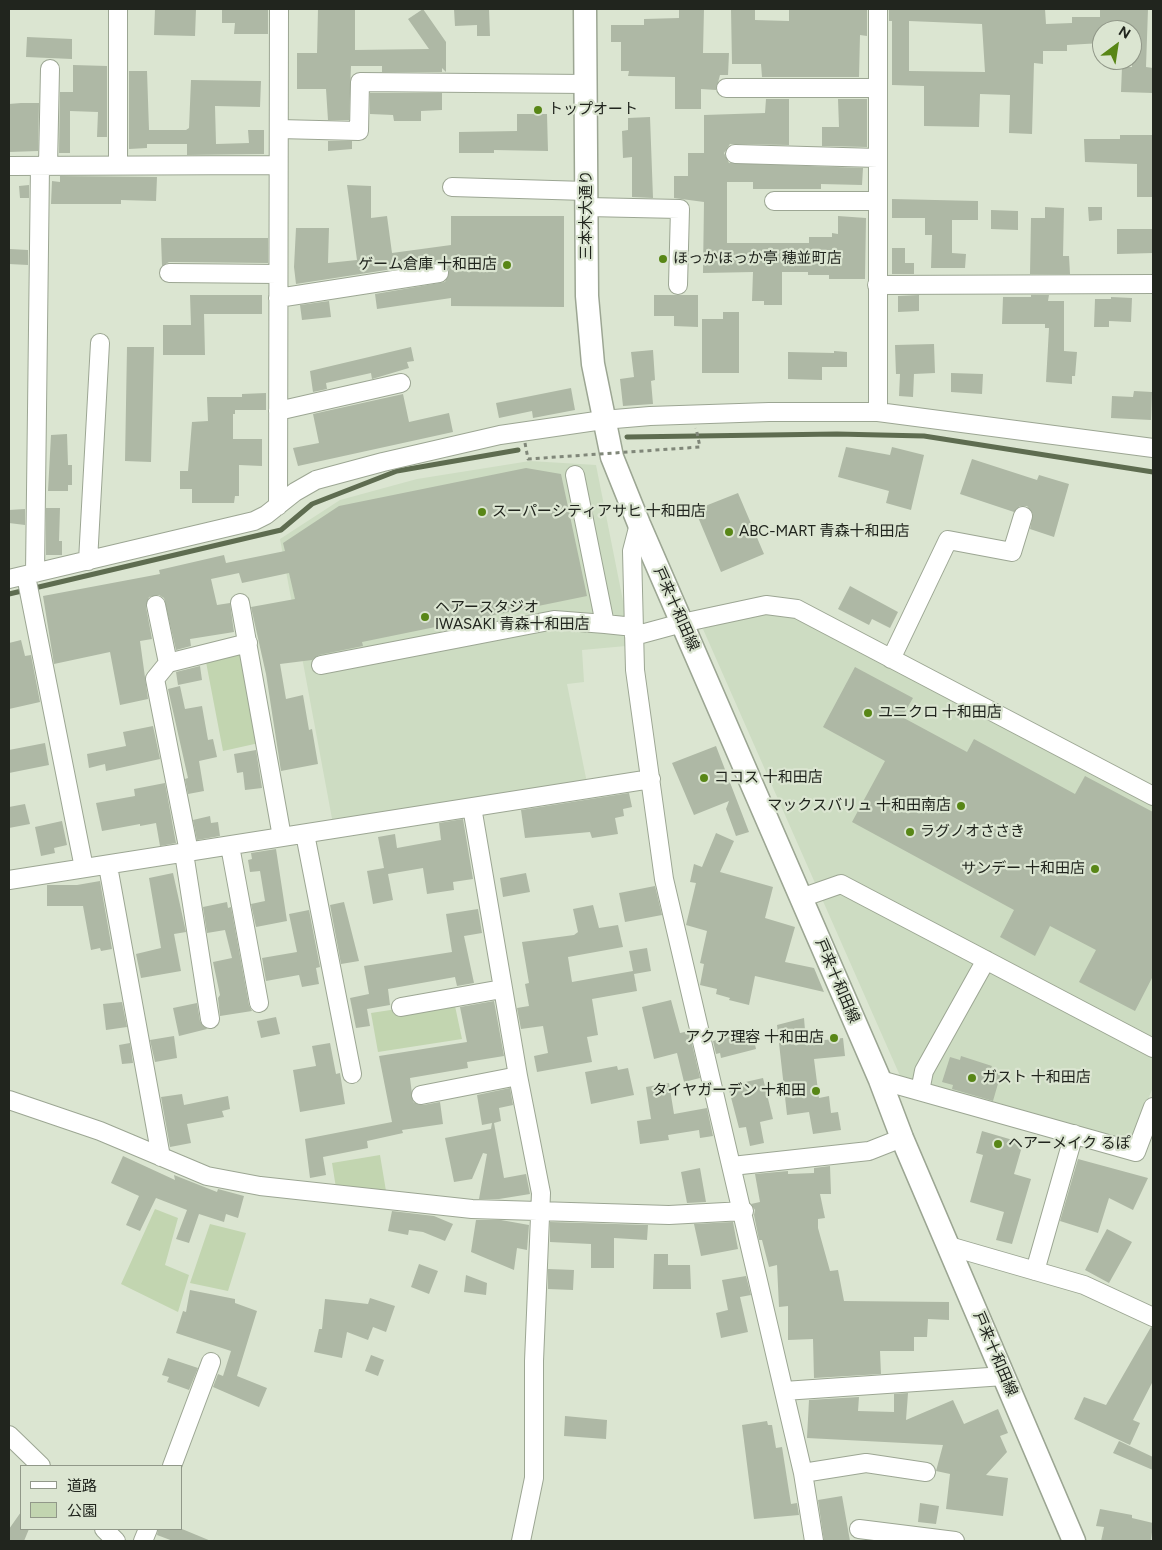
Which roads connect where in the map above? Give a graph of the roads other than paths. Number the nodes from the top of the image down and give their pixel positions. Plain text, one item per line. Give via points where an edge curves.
1 (118, 9) edge
2 (278, 9) edge
3 (585, 9) edge
4 (878, 9) edge
5 (50, 69) dead end
6 (586, 84) junction
7 (726, 88) dead end
8 (878, 88) junction
9 (279, 129) junction
10 (735, 154) dead end
11 (878, 158) junction
12 (118, 164) junction
13 (278, 165) junction
14 (9, 166) edge
15 (44, 166) junction
16 (452, 187) dead end
17 (586, 199) junction
18 (774, 201) dead end
19 (878, 202) junction
20 (169, 273) dead end
21 (439, 273) dead end
22 (278, 274) junction
23 (1153, 284) edge
24 (678, 285) dead end
25 (877, 285) junction
26 (278, 298) junction
27 (100, 343) dead end
28 (401, 383) dead end
29 (278, 411) junction
30 (878, 412) junction
31 (603, 420) junction
32 (1153, 448) edge
33 (575, 475) dead end
34 (278, 506) junction
35 (1023, 516) dead end
36 (639, 524) junction
37 (88, 561) junction
38 (9, 579) edge
39 (30, 582) junction
40 (240, 603) dead end
41 (156, 605) dead end
42 (682, 623) junction
43 (605, 624) junction
44 (634, 631) junction
45 (248, 643) junction
46 (891, 659) junction
47 (168, 663) junction
48 (321, 665) dead end
49 (651, 779) junction
50 (1153, 796) edge
51 (472, 807) junction
52 (305, 834) junction
53 (282, 837) junction
54 (230, 846) junction
55 (186, 853) junction
56 (108, 866) junction
57 (84, 868) junction
58 (9, 880) edge
59 (801, 898) junction
60 (986, 960) junction
61 (502, 989) junction
62 (259, 1004) dead end
63 (401, 1006) dead end
64 (210, 1019) dead end
65 (1153, 1048) edge
66 (352, 1074) dead end
67 (518, 1076) junction
68 (880, 1080) junction
69 (920, 1091) junction
70 (420, 1095) dead end
71 (9, 1100) edge
72 (1153, 1107) edge
73 (1074, 1134) junction
74 (902, 1138) junction
75 (161, 1157) junction
76 (732, 1166) junction
77 (744, 1211) junction
78 (541, 1212) junction
79 (949, 1246) junction
80 (1035, 1271) junction
81 (1153, 1317) edge
82 (212, 1362) dead end
83 (1004, 1376) junction
84 (784, 1391) junction
85 (9, 1435) edge
86 (40, 1465) edge
87 (172, 1465) edge
88 (926, 1472) dead end
89 (803, 1474) junction
90 (859, 1529) dead end
91 (521, 1541) edge
92 (814, 1541) edge
93 (955, 1541) edge
94 (1074, 1541) edge

1 - 12 street
2 - 9 street
3 - 6 main road, 三本木大通り
4 - 8 street
5 - 15 street
6 - 9 street via 360,82 359,131
6 - 17 main road, 三本木大通り
7 - 8 street
8 - 11 street
9 - 13 street
10 - 11 street
11 - 19 street
12 - 13 street
12 - 15 street
13 - 22 street
14 - 15 street
15 - 39 street
16 - 17 street
17 - 24 street via 680,209
17 - 31 main road, 三本木大通り via 587,296 593,364
18 - 19 street
19 - 25 street
20 - 22 street
21 - 26 street
22 - 26 street
23 - 25 street
25 - 30 street
26 - 29 street
27 - 37 street
28 - 29 street
29 - 34 street
30 - 31 street via 769,412
30 - 32 street
31 - 34 street via 500,435 383,462 316,480
31 - 36 main road, 戸来十和田線 via 612,457
33 - 43 street
34 - 37 street via 254,520
35 - 46 street via 1012,552 948,540
36 - 42 main road, 戸来十和田線
36 - 44 street via 632,551
37 - 39 street
38 - 39 street
39 - 57 street
40 - 45 street
41 - 47 street
42 - 44 street
42 - 46 street via 766,605 782,605 796,608
42 - 59 main road, 戸来十和田線
43 - 44 street
43 - 48 street via 554,620
44 - 49 street via 635,670
45 - 47 street
45 - 53 street
46 - 50 street
47 - 55 street via 155,679
49 - 51 street
49 - 76 street via 664,879
51 - 52 street
51 - 61 street
52 - 53 street
52 - 66 street
53 - 54 street
54 - 55 street
54 - 62 street
55 - 56 street
55 - 64 street
56 - 57 street
56 - 75 street
57 - 58 street
59 - 60 street via 840,884
59 - 68 main road, 戸来十和田線
60 - 65 street
60 - 69 street via 924,1071
61 - 63 street
61 - 67 street
67 - 70 street
67 - 78 street via 542,1193
68 - 69 street
68 - 74 main road, 戸来十和田線
69 - 73 street
71 - 75 street via 100,1130
72 - 73 street via 1136,1152
73 - 80 street
74 - 76 street via 869,1151
74 - 79 main road, 戸来十和田線
75 - 78 street via 207,1176 260,1186 472,1209
76 - 77 street
77 - 78 street via 669,1215
77 - 84 street
78 - 91 street via 534,1361 534,1478
79 - 80 street
79 - 83 main road, 戸来十和田線
80 - 81 street via 1084,1285
82 - 87 street
83 - 84 street
83 - 94 main road, 戸来十和田線
84 - 89 street
85 - 86 street
88 - 89 street via 866,1463
89 - 92 street
90 - 93 street

